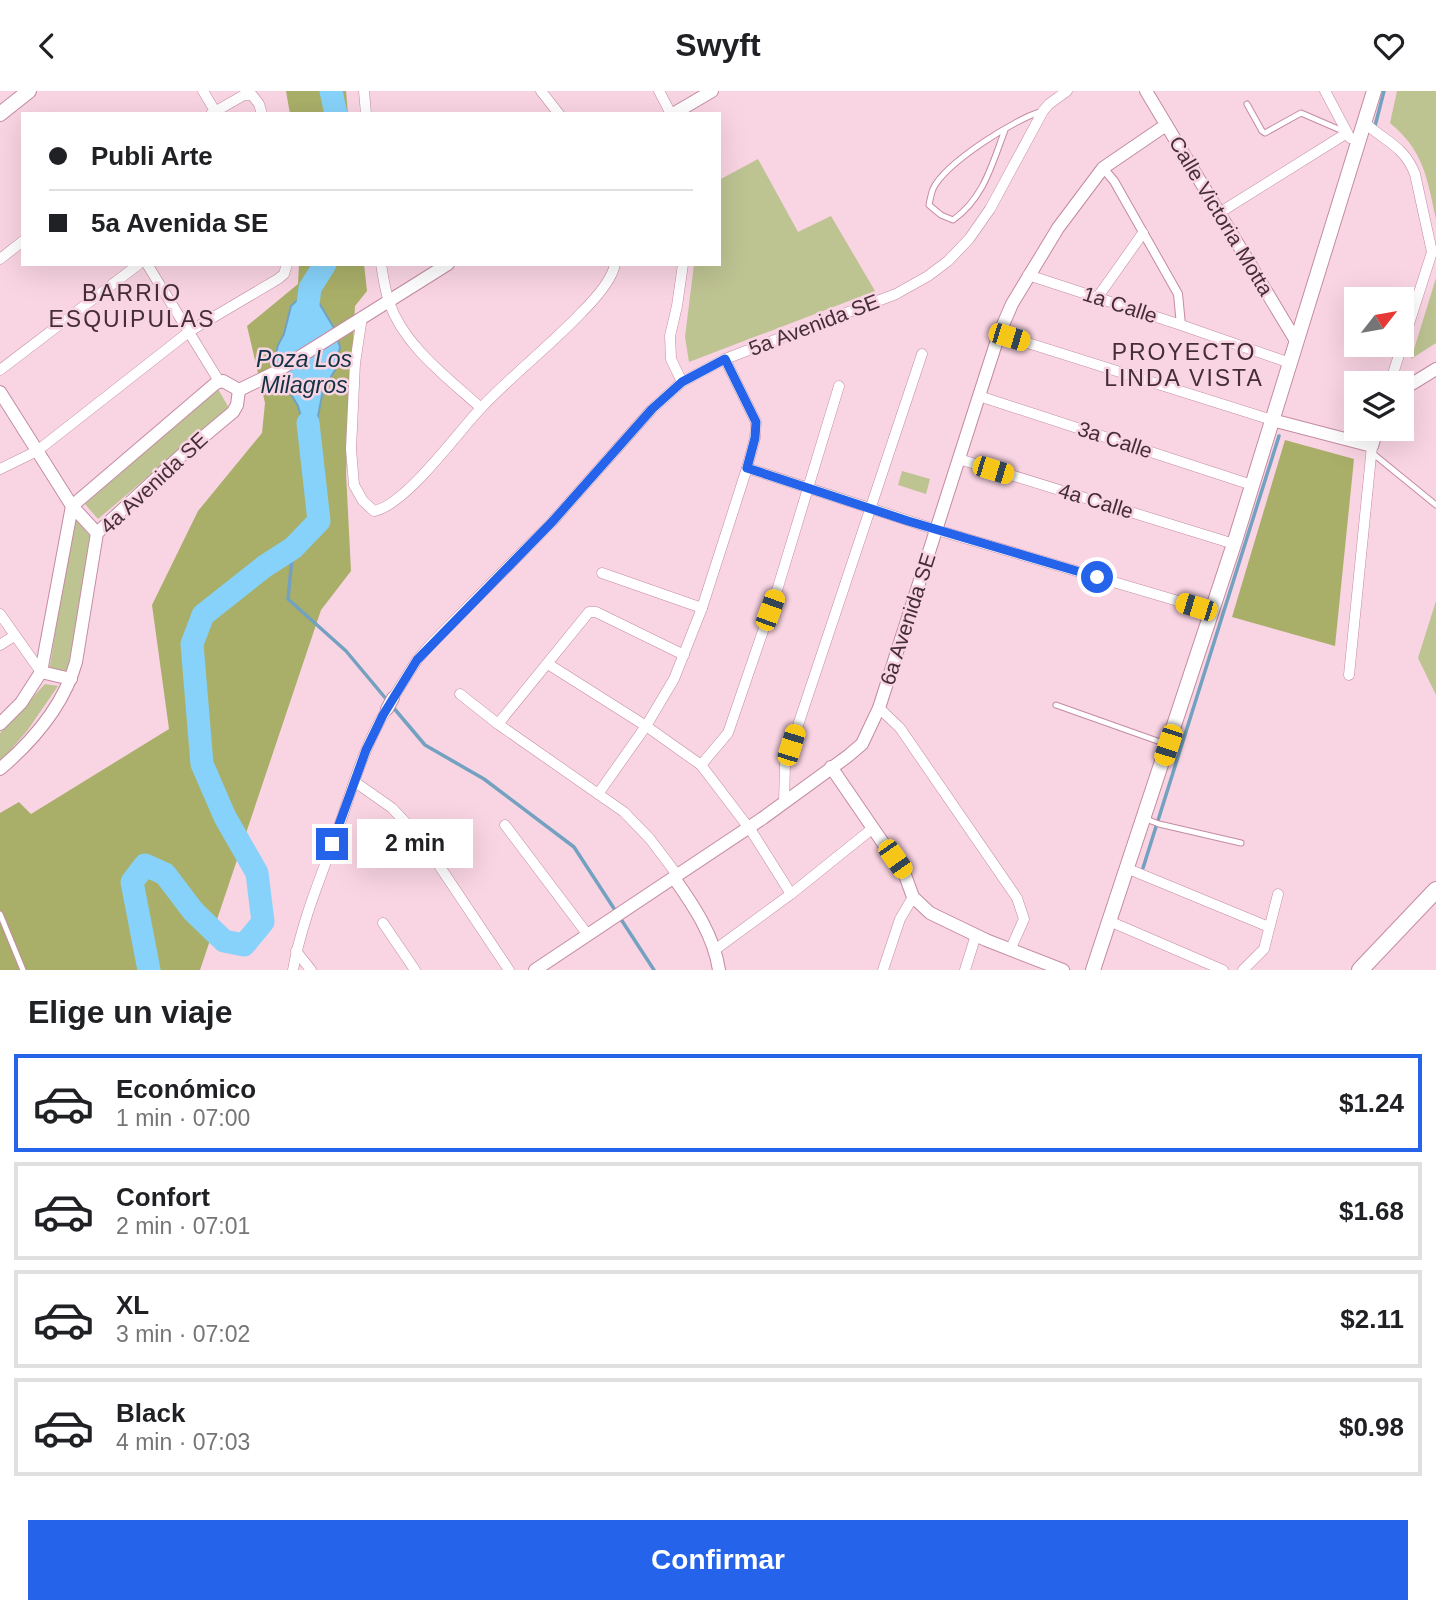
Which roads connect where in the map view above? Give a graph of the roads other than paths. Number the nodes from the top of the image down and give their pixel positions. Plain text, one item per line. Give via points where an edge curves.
1 (29, 91) edge
2 (203, 91) edge
3 (364, 91) edge
4 (541, 91) edge
5 (659, 91) edge
6 (712, 91) edge
7 (1067, 91) edge
8 (1146, 91) edge
9 (1325, 91) edge
10 (1374, 91) edge
11 (1247, 104) dead end
12 (1043, 111) junction
13 (213, 112) edge
14 (261, 112) edge
15 (366, 112) edge
16 (557, 112) edge
17 (671, 112) edge
18 (675, 112) edge
19 (0, 114) edge
20 (1365, 123) junction
21 (1166, 125) junction
22 (1005, 130) junction
23 (1347, 132) junction
24 (1355, 147) junction
25 (1103, 167) junction
26 (1219, 213) junction
27 (1143, 233) junction
28 (21, 243) edge
29 (0, 259) edge
30 (136, 266) edge
31 (149, 266) edge
32 (381, 266) edge
33 (445, 266) edge
34 (683, 266) edge
35 (285, 269) edge
36 (614, 269) edge
37 (1028, 275) junction
38 (1097, 298) junction
39 (389, 302) junction
40 (362, 317) junction
41 (1181, 325) junction
42 (190, 331) junction
43 (999, 334) junction
44 (1296, 341) junction
45 (922, 354) dead end
46 (725, 359) junction
47 (1290, 363) junction
48 (1436, 369) edge
49 (0, 370) edge
50 (1394, 371) edge
51 (219, 381) junction
52 (682, 382) junction
53 (1414, 383) edge
54 (839, 386) dead end
55 (239, 390) junction
56 (0, 392) edge
57 (979, 396) junction
58 (481, 408) junction
59 (1272, 420) junction
60 (1373, 441) edge
61 (1371, 449) junction
62 (37, 451) junction
63 (959, 459) junction
64 (747, 468) junction
65 (0, 469) edge
66 (1252, 485) junction
67 (807, 488) junction
68 (1436, 505) edge
69 (72, 506) junction
70 (872, 510) junction
71 (937, 530) junction
72 (97, 533) junction
73 (1234, 544) junction
74 (602, 573) dead end
75 (702, 608) junction
76 (1212, 611) junction
77 (0, 614) edge
78 (14, 636) junction
79 (0, 646) edge
80 (684, 655) junction
81 (548, 664) junction
82 (41, 672) junction
83 (1349, 675) dead end
84 (71, 680) junction
85 (460, 694) dead end
86 (1056, 705) dead end
87 (879, 708) junction
88 (0, 724) edge
89 (498, 724) junction
90 (646, 726) junction
91 (1168, 745) junction
92 (701, 765) junction
93 (831, 767) junction
94 (0, 769) edge
95 (355, 782) junction
96 (598, 794) junction
97 (784, 803) junction
98 (1143, 818) junction
99 (505, 825) dead end
100 (748, 828) junction
101 (873, 828) junction
102 (1241, 843) dead end
103 (1126, 868) junction
104 (676, 877) junction
105 (1436, 890) edge
106 (791, 894) junction
107 (1278, 894) dead end
108 (913, 897) junction
109 (0, 914) edge
110 (1109, 922) junction
111 (383, 923) dead end
112 (1269, 927) junction
113 (588, 935) junction
114 (976, 935) junction
115 (1011, 948) junction
116 (716, 949) junction
117 (296, 951) junction
118 (1056, 969) edge
119 (23, 970) edge
120 (293, 970) edge
121 (311, 970) edge
122 (415, 970) edge
123 (509, 970) edge
124 (535, 970) edge
125 (719, 970) edge
126 (883, 970) edge
127 (965, 970) edge
128 (1093, 970) edge
129 (1223, 970) edge
130 (1243, 970) edge
131 (1360, 970) edge

1 - 19 main road
2 - 13 street
3 - 15 street
4 - 16 street
5 - 17 street
6 - 18 street
7 - 12 street, 5a Avenida SE
8 - 21 street, Calle Victoria Motta
9 - 23 street
10 - 20 main road
11 - 23 lane via 1265,133 1301,113
12 - 22 lane
12 - 46 street, 5a Avenida SE via 990,209 948,261 896,294
13 - 14 street via 244,95 252,95
20 - 24 main road
20 - 50 street via 1401,149 1410,162 1432,252
21 - 25 street, 6a Avenida SE
21 - 26 street, Calle Victoria Motta
22 - 22 lane via 964,155 934,187 929,205 953,220 965,211 982,190
23 - 24 street
23 - 26 street
24 - 44 main road
25 - 27 street
25 - 37 street, 6a Avenida SE
26 - 44 street, Calle Victoria Motta
27 - 38 street
27 - 41 street via 1178,294
28 - 29 street
30 - 49 street
31 - 42 street
32 - 39 street
33 - 39 street
34 - 52 street via 670,336 671,359
35 - 42 street
36 - 58 street via 583,312
37 - 38 street, 1a Calle
37 - 43 street, 6a Avenida SE
38 - 41 street, 1a Calle
39 - 40 street
39 - 58 street via 415,345
40 - 55 street
40 - 58 street via 351,449 354,485 374,511 394,502
41 - 47 street, 1a Calle
42 - 51 street
42 - 62 street
43 - 57 street, 6a Avenida SE
43 - 59 street
44 - 47 main road
45 - 70 street
46 - 52 street, 5a Avenida SE
46 - 64 street via 756,422
47 - 59 main road
48 - 53 street
51 - 55 street
51 - 69 street, 4a Avenida SE
52 - 95 street, 5a Avenida SE via 417,660 366,750
54 - 67 street
55 - 72 street, 4a Avenida SE via 236,409
56 - 62 street
57 - 63 street, 6a Avenida SE
57 - 66 street, 3a Calle
59 - 61 street
59 - 66 main road
60 - 61 street
61 - 68 lane
61 - 83 street
62 - 65 street
62 - 69 street
63 - 71 street, 6a Avenida SE
63 - 73 street, 4a Calle
64 - 67 street
64 - 75 street
66 - 73 main road
67 - 70 street
67 - 92 street via 728,733
69 - 72 street
69 - 82 street, 4a Avenida SE
70 - 71 street
70 - 97 street via 785,764
71 - 76 street
71 - 87 street, 6a Avenida SE
72 - 84 street, 4a Avenida SE
73 - 76 main road
74 - 75 street
75 - 80 street
76 - 91 main road
77 - 78 street
78 - 79 street
78 - 82 street
80 - 81 street via 589,612
80 - 90 street
81 - 89 street
81 - 90 street
82 - 84 street
82 - 88 street, 4a Avenida SE
84 - 94 street, 4a Avenida SE via 36,735
85 - 89 street
86 - 91 lane
87 - 93 street, 6a Avenida SE via 862,744
87 - 115 street via 900,728 1017,898 1024,919
89 - 96 street
90 - 92 street
90 - 96 street
91 - 98 main road
92 - 100 street
93 - 97 street, 6a Avenida SE
93 - 101 street
95 - 117 street, 5a Avenida SE
95 - 123 street via 393,808 422,840
96 - 104 street via 650,839
97 - 100 street, 6a Avenida SE
98 - 102 lane
98 - 103 main road
99 - 113 street
100 - 104 street, 6a Avenida SE
100 - 106 street
101 - 106 street
101 - 108 street via 905,875
103 - 110 main road
103 - 112 street
104 - 113 street, 6a Avenida SE
104 - 116 street
105 - 131 main road
106 - 116 street
107 - 112 street
108 - 114 street via 930,913
108 - 126 street via 900,919
109 - 119 lane
110 - 128 main road
110 - 129 street
111 - 122 street
112 - 130 street via 1264,949
113 - 124 street, 6a Avenida SE
114 - 115 street
114 - 127 street
115 - 118 street
116 - 125 street
117 - 120 street, 5a Avenida SE
117 - 121 street

